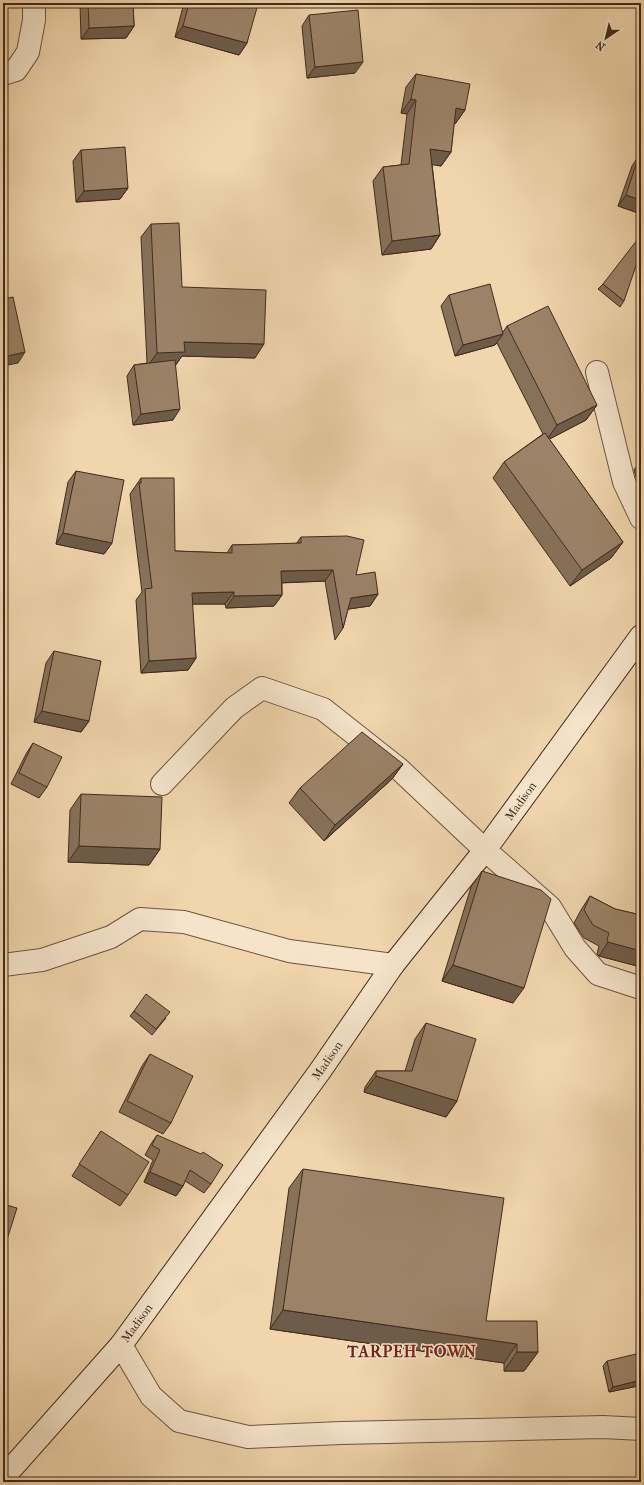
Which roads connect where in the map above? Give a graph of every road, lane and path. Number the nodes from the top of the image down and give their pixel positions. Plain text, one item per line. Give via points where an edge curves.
1 (34, 3) edge
2 (3, 74) edge
3 (597, 372) dead end
4 (641, 518) edge
5 (641, 636) edge
6 (162, 784) dead end
7 (485, 850) junction
8 (3, 965) edge
9 (393, 965) junction
10 (641, 988) edge
11 (121, 1345) junction
12 (641, 1429) edge
13 (3, 1478) edge

1 - 2 street via 34,20 28,52 16,70
3 - 4 street via 624,482
5 - 7 street, Madison
6 - 7 street via 234,708 262,688 322,709 399,768
7 - 9 street, Madison
7 - 10 street via 550,907 575,948 598,974
8 - 9 street via 42,960 111,937 140,919 184,922 290,951
9 - 11 street, Madison via 320,1071
11 - 12 street via 151,1396 179,1421 248,1437 603,1426
11 - 13 street, Madison

